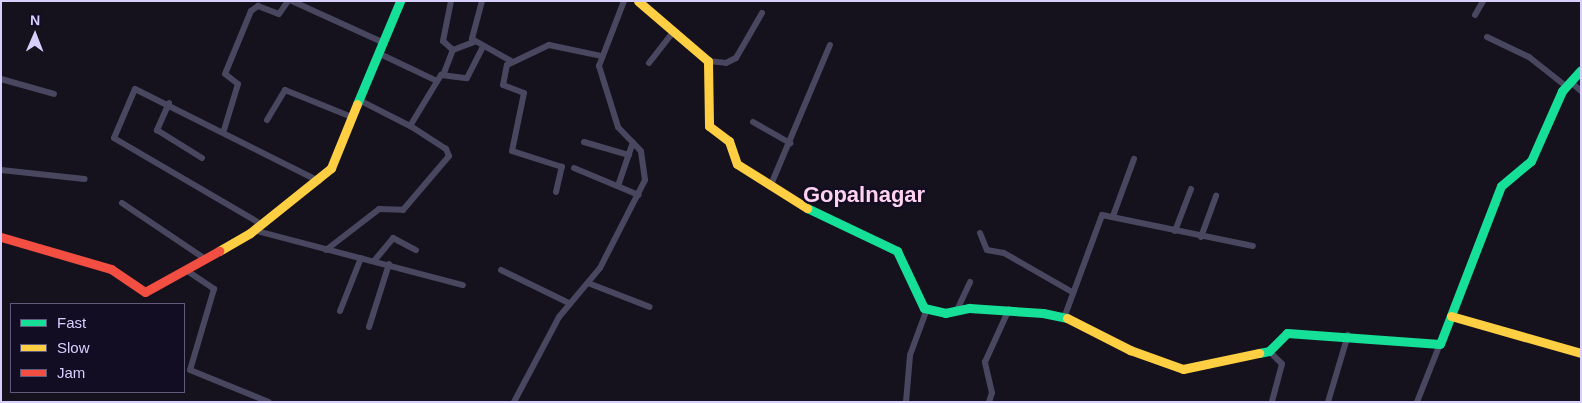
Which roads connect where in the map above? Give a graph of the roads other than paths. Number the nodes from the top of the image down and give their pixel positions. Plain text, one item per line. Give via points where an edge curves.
1 (288, 1) edge
2 (292, 1) edge
3 (400, 1) edge
4 (451, 1) edge
5 (482, 1) edge
6 (624, 1) edge
7 (638, 1) edge
8 (1483, 1) edge
9 (762, 13) dead end
10 (1475, 15) dead end
11 (674, 31) junction
12 (1487, 36) dead end
13 (382, 42) junction
14 (474, 42) junction
15 (830, 45) dead end
16 (483, 47) junction
17 (453, 50) junction
18 (378, 53) junction
19 (600, 56) junction
20 (511, 61) junction
21 (708, 61) junction
22 (649, 63) dead end
23 (1581, 70) edge
24 (444, 72) junction
25 (1, 79) edge
26 (438, 81) junction
27 (1569, 85) junction
28 (1581, 90) edge
29 (54, 94) dead end
30 (361, 101) junction
31 (169, 103) junction
32 (354, 118) junction
33 (267, 120) dead end
34 (753, 122) dead end
35 (410, 126) junction
36 (224, 130) junction
37 (584, 142) dead end
38 (633, 142) junction
39 (790, 142) junction
40 (629, 155) junction
41 (202, 158) dead end
42 (1134, 159) dead end
43 (574, 168) dead end
44 (1, 170) edge
45 (85, 179) dead end
46 (319, 180) junction
47 (618, 186) junction
48 (770, 187) junction
49 (1191, 189) dead end
50 (556, 192) dead end
51 (639, 195) junction
52 (1216, 196) dead end
53 (122, 203) dead end
54 (1113, 216) junction
55 (257, 227) junction
56 (1175, 231) junction
57 (980, 233) dead end
58 (1, 236) edge
59 (1201, 237) junction
60 (1253, 246) dead end
61 (326, 250) junction
62 (416, 250) dead end
63 (204, 258) junction
64 (361, 258) junction
65 (374, 261) junction
66 (389, 264) junction
67 (186, 270) junction
68 (501, 270) dead end
69 (970, 282) dead end
70 (463, 285) dead end
71 (592, 286) junction
72 (1072, 292) junction
73 (569, 303) junction
74 (650, 307) dead end
75 (927, 309) junction
76 (1009, 309) junction
77 (958, 310) junction
78 (340, 311) dead end
79 (1451, 316) junction
80 (1064, 318) junction
81 (369, 327) dead end
82 (1348, 335) junction
83 (1440, 344) junction
84 (1269, 351) junction
85 (1581, 353) edge
86 (269, 402) edge
87 (514, 402) edge
88 (906, 402) edge
89 (989, 402) edge
90 (1272, 402) edge
91 (1328, 402) edge
92 (1417, 402) edge

1 - 36 street via 279,14 258,6 251,11 225,74 238,84
2 - 13 street
3 - 13 street
4 - 17 street via 443,41
5 - 14 street
6 - 19 street
7 - 11 street
8 - 10 street
9 - 21 street via 736,58 726,63
11 - 21 street
11 - 22 street
12 - 27 street via 1529,57
13 - 18 street
14 - 16 street
14 - 17 street
15 - 39 street
16 - 20 street
16 - 24 street via 467,78
17 - 24 street
18 - 26 street
18 - 30 street
19 - 20 street via 549,45
19 - 38 street via 599,66 616,123
20 - 50 street via 503,85 523,91 524,96 512,151 562,167
21 - 48 street via 709,126 729,141 741,168
23 - 27 street
24 - 26 street
25 - 29 street
26 - 35 street
27 - 28 street
27 - 79 street via 1531,161 1502,186
30 - 32 street
30 - 35 street
31 - 36 street
31 - 41 street via 157,130
31 - 55 street via 135,89 114,138
32 - 33 street via 285,90
32 - 46 street via 331,168
34 - 39 street
35 - 61 street via 446,149 447,160 403,210 379,209
36 - 46 street
37 - 40 street
38 - 40 street
38 - 51 street via 646,166
39 - 48 street
40 - 47 street
42 - 54 street
43 - 47 street
44 - 45 street
46 - 55 street
47 - 51 street
48 - 75 street via 897,251
49 - 56 street
51 - 71 street
52 - 59 street
53 - 63 street
54 - 56 street
54 - 72 street via 1102,215 1097,221
55 - 61 street
55 - 63 street
56 - 59 street
57 - 72 street via 987,250 1004,253
58 - 67 street via 111,269 145,292
59 - 60 street
61 - 64 street
62 - 65 street via 393,238
63 - 67 street
64 - 65 street
64 - 78 street
65 - 66 street
66 - 70 street
66 - 81 street
67 - 86 street via 214,289 190,365
68 - 73 street
69 - 77 street
71 - 73 street
71 - 74 street
72 - 80 street
73 - 87 street
75 - 77 street via 945,313
75 - 88 street via 910,355
76 - 77 street
76 - 80 street
76 - 89 street via 985,360 992,393
79 - 83 street
79 - 85 street
80 - 84 street via 1172,367 1220,363
82 - 83 street
82 - 84 street via 1287,333
82 - 91 street
83 - 92 street
84 - 90 street via 1282,364

